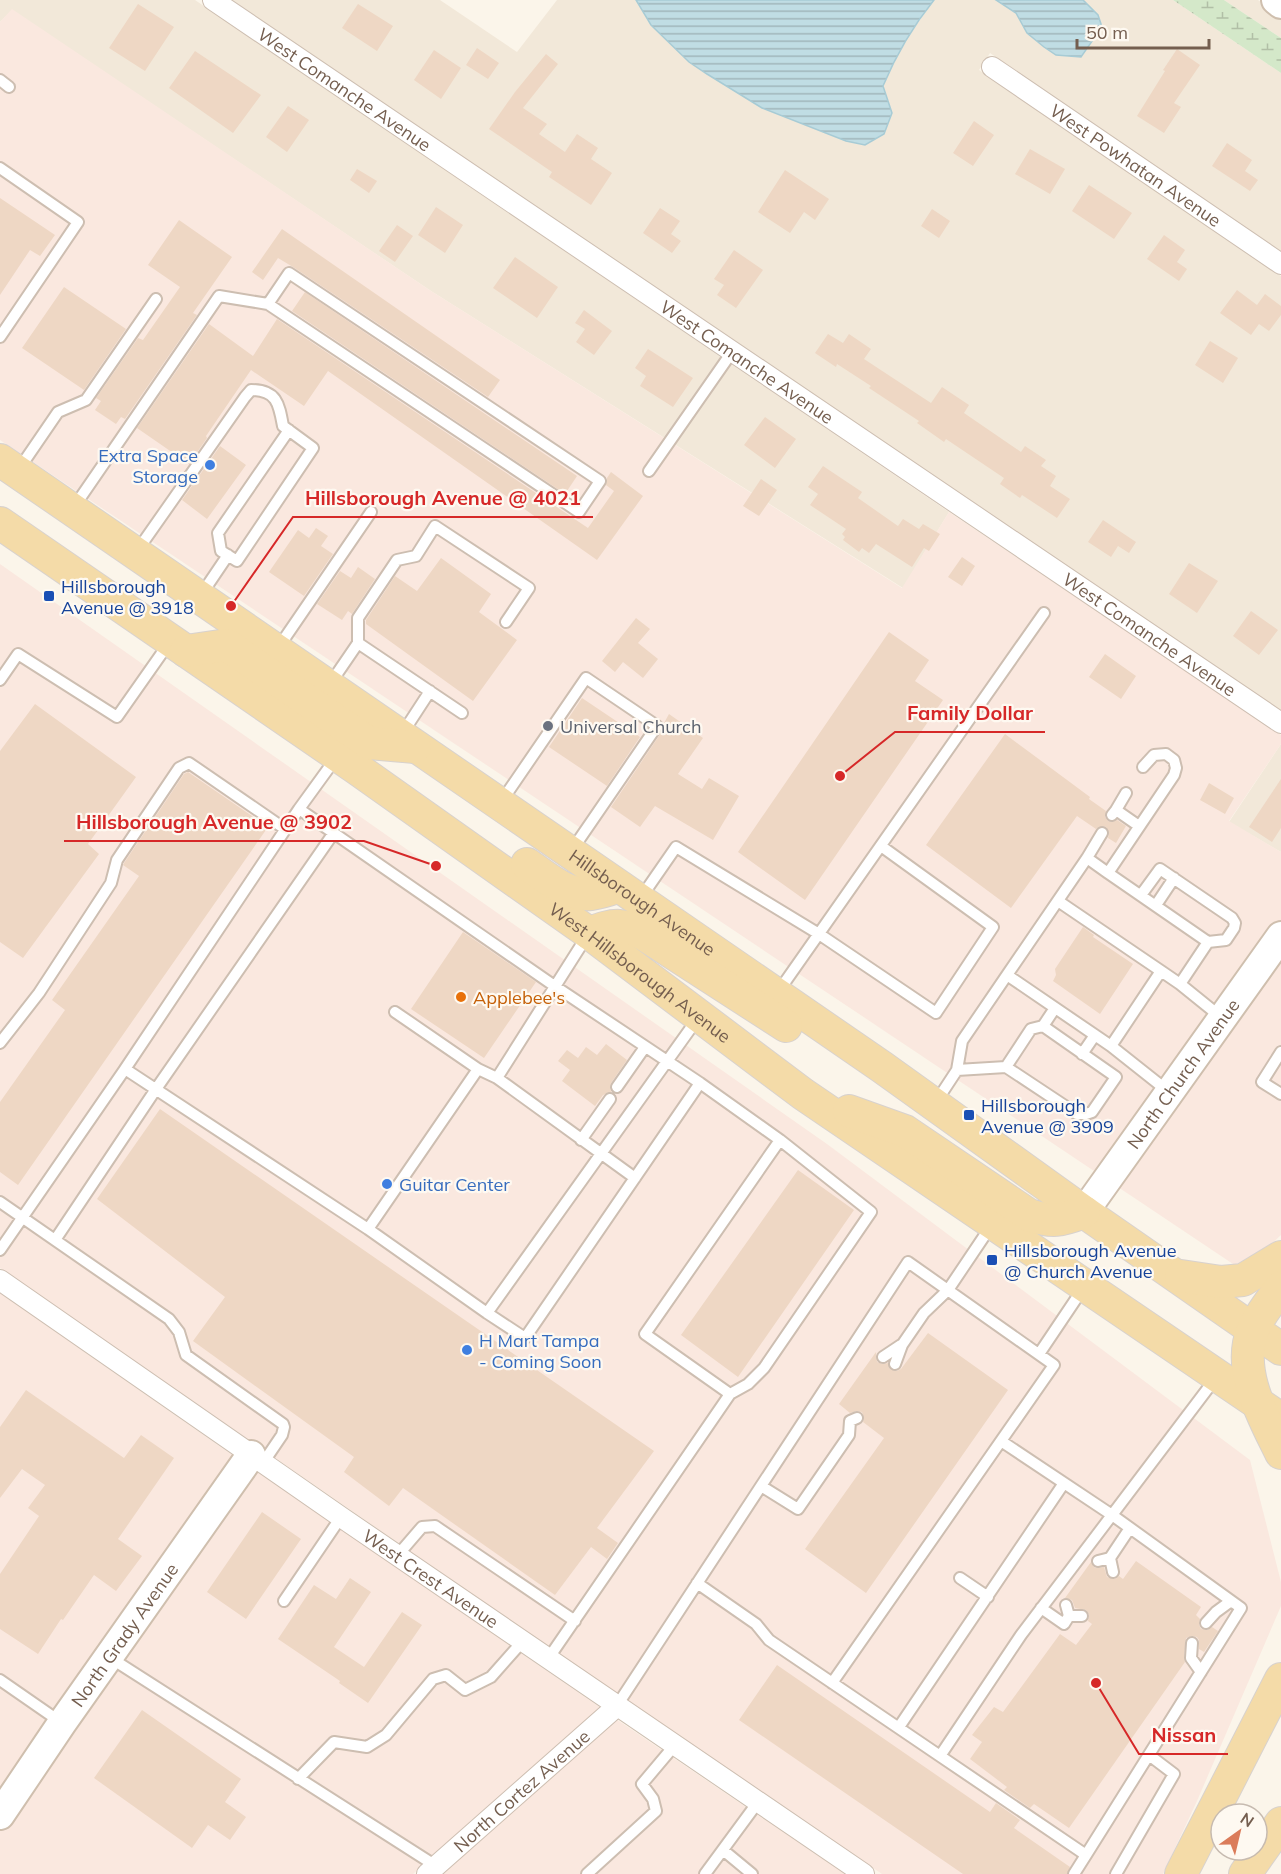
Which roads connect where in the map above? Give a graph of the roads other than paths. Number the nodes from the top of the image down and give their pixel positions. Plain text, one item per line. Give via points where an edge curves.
1 (213, 0) edge
2 (1276, 0) edge
3 (1281, 4) edge
4 (992, 67) dead end
5 (0, 168) edge
6 (1281, 264) edge
7 (156, 298) dead end
8 (268, 304) junction
9 (0, 337) edge
10 (732, 352) junction
11 (289, 430) junction
12 (9, 466) edge
13 (650, 471) dead end
14 (72, 510) junction
15 (371, 512) dead end
16 (0, 523) edge
17 (135, 553) junction
18 (228, 555) junction
19 (200, 598) junction
20 (1044, 612) dead end
21 (506, 622) dead end
22 (358, 642) junction
23 (178, 646) junction
24 (276, 650) junction
25 (0, 680) edge
26 (329, 687) junction
27 (430, 691) junction
28 (462, 713) dead end
29 (1281, 723) edge
30 (408, 742) junction
31 (347, 762) junction
32 (1143, 767) dead end
33 (1126, 792) dead end
34 (500, 805) junction
35 (298, 809) junction
36 (1139, 826) junction
37 (285, 829) junction
38 (1102, 833) dead end
39 (333, 834) junction
40 (881, 846) junction
41 (570, 853) junction
42 (1087, 858) junction
43 (1108, 873) junction
44 (1174, 878) junction
45 (629, 894) junction
46 (1141, 896) junction
47 (1058, 901) junction
48 (1156, 905) junction
49 (589, 933) junction
50 (819, 934) junction
51 (1281, 936) edge
52 (1208, 942) junction
53 (1161, 971) junction
54 (1007, 975) junction
55 (1180, 984) junction
56 (556, 987) junction
57 (776, 995) junction
58 (1055, 1008) junction
59 (395, 1012) dead end
60 (699, 1016) junction
61 (1222, 1018) junction
62 (1043, 1026) junction
63 (1095, 1035) junction
64 (838, 1037) junction
65 (0, 1043) edge
66 (1111, 1046) junction
67 (645, 1047) junction
68 (1281, 1052) edge
69 (1082, 1054) junction
70 (667, 1062) junction
71 (1006, 1066) junction
72 (125, 1069) junction
73 (478, 1069) junction
74 (957, 1070) junction
75 (497, 1078) junction
76 (700, 1083) junction
77 (617, 1087) dead end
78 (156, 1089) junction
79 (1169, 1092) junction
80 (803, 1094) junction
81 (1281, 1094) edge
82 (610, 1099) dead end
83 (934, 1105) junction
84 (581, 1140) junction
85 (780, 1140) junction
86 (600, 1154) junction
87 (635, 1178) junction
88 (0, 1202) edge
89 (1084, 1212) junction
90 (22, 1217) junction
91 (992, 1223) junction
92 (368, 1228) junction
93 (54, 1240) junction
94 (0, 1250) edge
95 (1281, 1257) edge
96 (1174, 1275) junction
97 (0, 1280) edge
98 (1084, 1286) junction
99 (1281, 1287) edge
100 (948, 1290) junction
101 (487, 1313) junction
102 (1253, 1330) junction
103 (902, 1345) junction
104 (1281, 1349) edge
105 (1039, 1354) junction
106 (884, 1356) dead end
107 (894, 1364) dead end
108 (1217, 1376) junction
109 (730, 1394) junction
110 (1269, 1411) edge
111 (852, 1417) dead end
112 (1001, 1441) junction
113 (1281, 1453) edge
114 (257, 1459) junction
115 (1064, 1483) junction
116 (761, 1486) junction
117 (1112, 1515) junction
118 (341, 1517) junction
119 (1130, 1528) junction
120 (397, 1556) junction
121 (1106, 1564) dead end
122 (960, 1578) dead end
123 (698, 1583) junction
124 (988, 1597) junction
125 (284, 1601) dead end
126 (1231, 1601) junction
127 (1041, 1608) junction
128 (1073, 1612) dead end
129 (575, 1621) junction
130 (1206, 1623) dead end
131 (522, 1642) junction
132 (1192, 1643) dead end
133 (109, 1657) junction
134 (548, 1659) junction
135 (1201, 1672) junction
136 (1281, 1679) edge
137 (0, 1680) edge
138 (832, 1683) junction
139 (616, 1707) junction
140 (62, 1723) junction
141 (899, 1728) junction
142 (674, 1746) junction
143 (1149, 1755) junction
144 (940, 1756) junction
145 (298, 1779) junction
146 (758, 1802) junction
147 (0, 1815) edge
148 (1281, 1823) edge
149 (723, 1850) junction
150 (1086, 1855) junction
151 (437, 1869) edge
152 (587, 1874) edge
153 (705, 1874) edge
154 (752, 1874) edge
155 (864, 1874) edge
156 (1074, 1874) edge
157 (1116, 1874) edge
158 (1181, 1874) edge
159 (1245, 1874) edge

1 - 10 street, West Comanche Avenue
2 - 3 street
4 - 6 street, West Powhatan Avenue
5 - 9 lane via 78,222
7 - 12 lane via 86,400 58,412
8 - 8 lane via 579,512 600,481 289,273
8 - 14 lane via 219,296
10 - 13 lane
10 - 29 street, West Comanche Avenue
11 - 17 lane via 283,426 273,396 251,390
11 - 18 lane via 218,533 221,551
11 - 18 lane via 313,448 237,561
12 - 14 main road, Hillsborough Avenue
14 - 17 main road, Hillsborough Avenue
15 - 24 lane
16 - 23 main road, West Hillsborough Avenue
17 - 19 main road, Hillsborough Avenue
18 - 19 lane
19 - 24 main road, Hillsborough Avenue
20 - 40 lane
21 - 22 lane via 529,588 435,526 416,556 397,560 357,618
22 - 26 lane
22 - 27 lane
23 - 25 lane via 117,717 18,654
23 - 30 main road via 226,645 369,743
23 - 31 main road, West Hillsborough Avenue
24 - 26 main road, Hillsborough Avenue
26 - 30 main road, Hillsborough Avenue
27 - 28 lane
27 - 30 lane
30 - 34 main road, Hillsborough Avenue
31 - 35 lane
31 - 45 main road via 405,781 574,893
31 - 49 main road, West Hillsborough Avenue
32 - 36 lane via 1154,755 1166,754 1174,760 1176,768
33 - 36 lane via 1114,813
34 - 41 main road, Hillsborough Avenue
34 - 41 lane via 586,678 657,726
35 - 37 lane
35 - 39 lane
36 - 43 lane
37 - 65 lane via 189,763 179,768 117,860 111,883 39,993
37 - 72 lane
38 - 42 lane
39 - 56 lane
39 - 78 lane
40 - 50 lane
40 - 50 lane via 993,927 936,1013
41 - 45 main road, Hillsborough Avenue
42 - 43 lane
42 - 47 lane
43 - 46 lane
44 - 46 lane via 1160,869
44 - 48 lane
44 - 52 lane via 1235,923 1226,940
45 - 50 lane via 676,847
45 - 57 main road, Hillsborough Avenue
46 - 48 lane
47 - 53 lane
47 - 54 lane
48 - 52 lane
49 - 56 lane
49 - 60 main road, West Hillsborough Avenue
49 - 64 main road via 611,926 628,926 798,1034
50 - 57 lane
51 - 61 street, North Church Avenue
52 - 55 lane
53 - 55 lane
53 - 66 lane
54 - 58 lane
54 - 74 lane via 962,1041
55 - 61 lane
56 - 67 lane
56 - 75 lane
57 - 64 main road, Hillsborough Avenue
58 - 62 lane
58 - 63 lane
59 - 73 lane
60 - 70 lane
60 - 80 main road, West Hillsborough Avenue
61 - 79 street, North Church Avenue
62 - 69 lane
62 - 71 lane via 1031,1029
63 - 66 lane
63 - 69 lane
64 - 83 main road, Hillsborough Avenue
66 - 79 lane
67 - 70 lane
67 - 77 lane
68 - 81 lane via 1262,1082
69 - 71 lane via 1116,1077 1092,1112 1086,1114 1077,1114
70 - 76 lane
70 - 86 lane
71 - 74 lane
72 - 78 lane
72 - 90 lane
73 - 75 lane
73 - 92 lane
74 - 83 lane
75 - 84 lane
76 - 85 lane
76 - 87 lane
78 - 92 lane
78 - 93 lane
79 - 89 street, North Church Avenue
80 - 89 main road via 905,1131 1029,1215 1048,1221
80 - 91 main road, West Hillsborough Avenue
82 - 84 lane
83 - 89 main road, Hillsborough Avenue
84 - 86 lane
85 - 109 lane via 645,1334
85 - 109 lane via 871,1212 764,1368
86 - 87 lane
86 - 101 lane
87 - 101 lane via 525,1338
88 - 90 lane
89 - 96 main road, Hillsborough Avenue
90 - 93 lane
90 - 94 lane
91 - 98 main road, West Hillsborough Avenue
91 - 100 lane
92 - 101 lane
93 - 114 lane via 169,1319 179,1332 186,1355 283,1424 282,1435
95 - 96 main road via 1243,1280 1221,1282
96 - 102 main road, Hillsborough Avenue
97 - 114 street, West Crest Avenue
98 - 105 lane
98 - 108 main road, West Hillsborough Avenue
99 - 102 main road
100 - 103 lane via 924,1313
100 - 105 lane
100 - 116 lane via 908,1262
102 - 104 main road, Hillsborough Avenue
102 - 110 main road via 1249,1369
103 - 106 lane
103 - 107 lane
105 - 112 lane via 1054,1365
108 - 110 main road, West Hillsborough Avenue
108 - 117 lane
109 - 129 lane
110 - 113 main road
111 - 116 lane via 849,1435 798,1509
112 - 115 lane
112 - 138 lane
114 - 118 street, West Crest Avenue
114 - 133 street, North Grady Avenue
115 - 117 lane
115 - 124 lane
116 - 123 lane
117 - 119 lane
117 - 127 lane
118 - 120 street, West Crest Avenue
118 - 125 lane
119 - 121 lane
119 - 126 lane
120 - 129 lane via 422,1527 435,1526
120 - 131 street, West Crest Avenue
122 - 124 lane
123 - 138 lane via 756,1624 769,1640
123 - 139 lane
124 - 141 lane
126 - 130 lane
126 - 135 lane via 1241,1608
127 - 128 lane via 1064,1624
127 - 144 lane
129 - 134 lane
131 - 134 street, West Crest Avenue
131 - 145 lane via 492,1677 465,1690 446,1676 433,1679 386,1735 367,1747 334,1742
132 - 135 lane via 1191,1658
133 - 140 street, North Grady Avenue
133 - 145 lane
134 - 139 street, West Crest Avenue
135 - 143 lane
136 - 158 main road
137 - 140 lane
138 - 141 lane
139 - 142 street, West Crest Avenue
139 - 151 street, North Cortez Avenue
140 - 147 street, North Grady Avenue
141 - 144 lane
142 - 146 street, West Crest Avenue
142 - 152 lane via 642,1784 656,1811
143 - 150 lane
143 - 157 lane via 1174,1774
144 - 150 lane
145 - 151 lane
146 - 149 lane
146 - 155 street, West Crest Avenue
148 - 159 main road
149 - 153 lane
149 - 154 lane
150 - 156 lane

